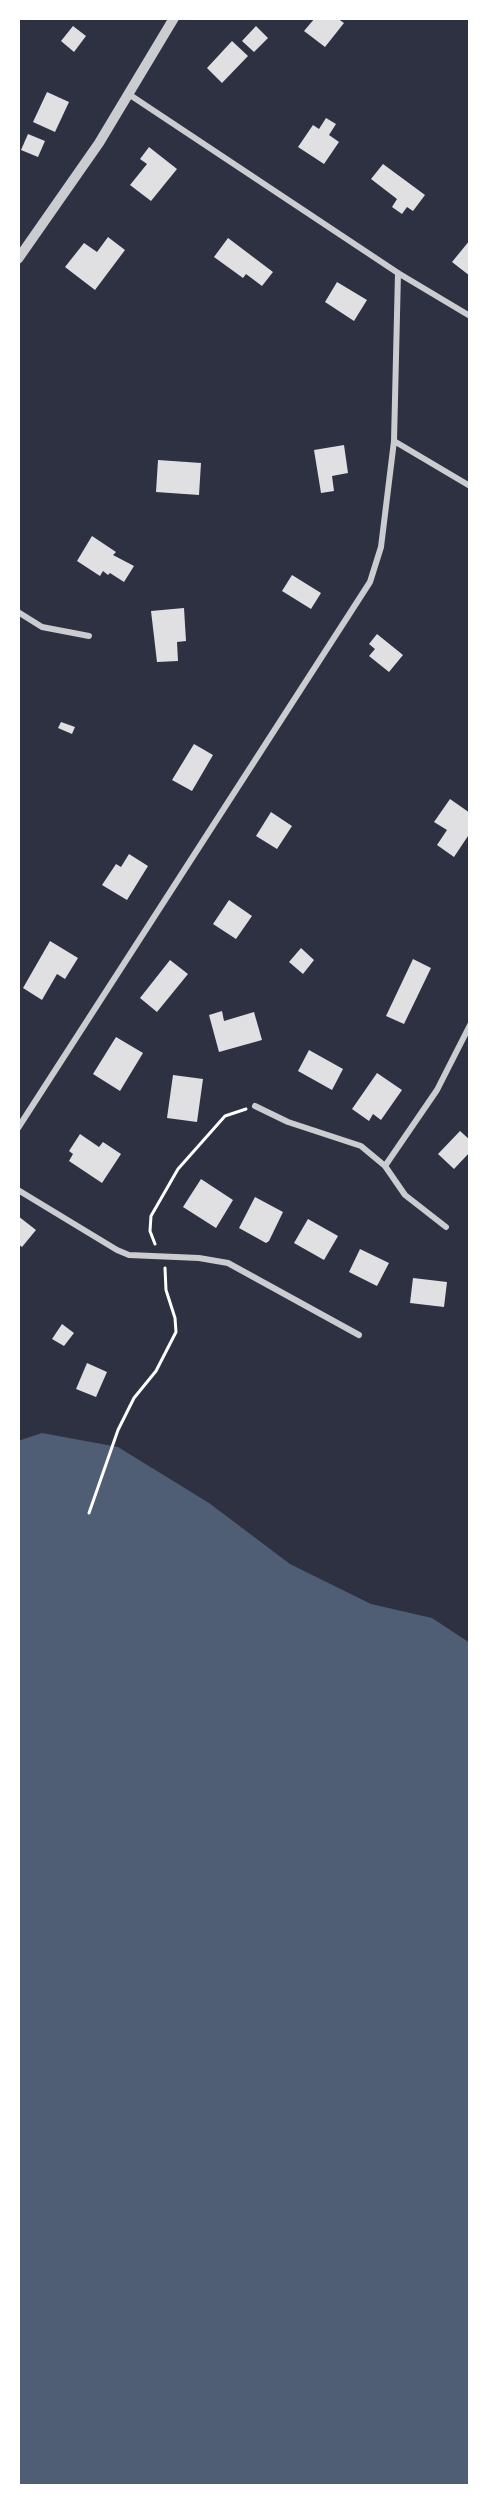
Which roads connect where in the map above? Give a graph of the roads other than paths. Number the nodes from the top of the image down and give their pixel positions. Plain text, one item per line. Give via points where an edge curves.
1 (174, 18) edge
2 (130, 95) junction
3 (18, 259) edge
4 (398, 273) junction
5 (470, 316) edge
6 (394, 441) junction
7 (470, 486) edge
8 (18, 612) edge
9 (89, 636) dead end
10 (470, 1025) edge
11 (255, 1106) dead end
12 (18, 1128) edge
13 (385, 1166) junction
14 (18, 1190) edge
15 (446, 1227) dead end
16 (359, 1335) dead end

1 - 2 street
2 - 3 street
2 - 4 street
4 - 5 street
4 - 6 street
6 - 7 street
6 - 12 street via 381,547 370,582
8 - 9 street via 42,627
10 - 13 street via 437,1090
11 - 13 street via 288,1122 362,1146
13 - 15 street via 405,1195
14 - 16 street via 117,1250 129,1255 228,1263

